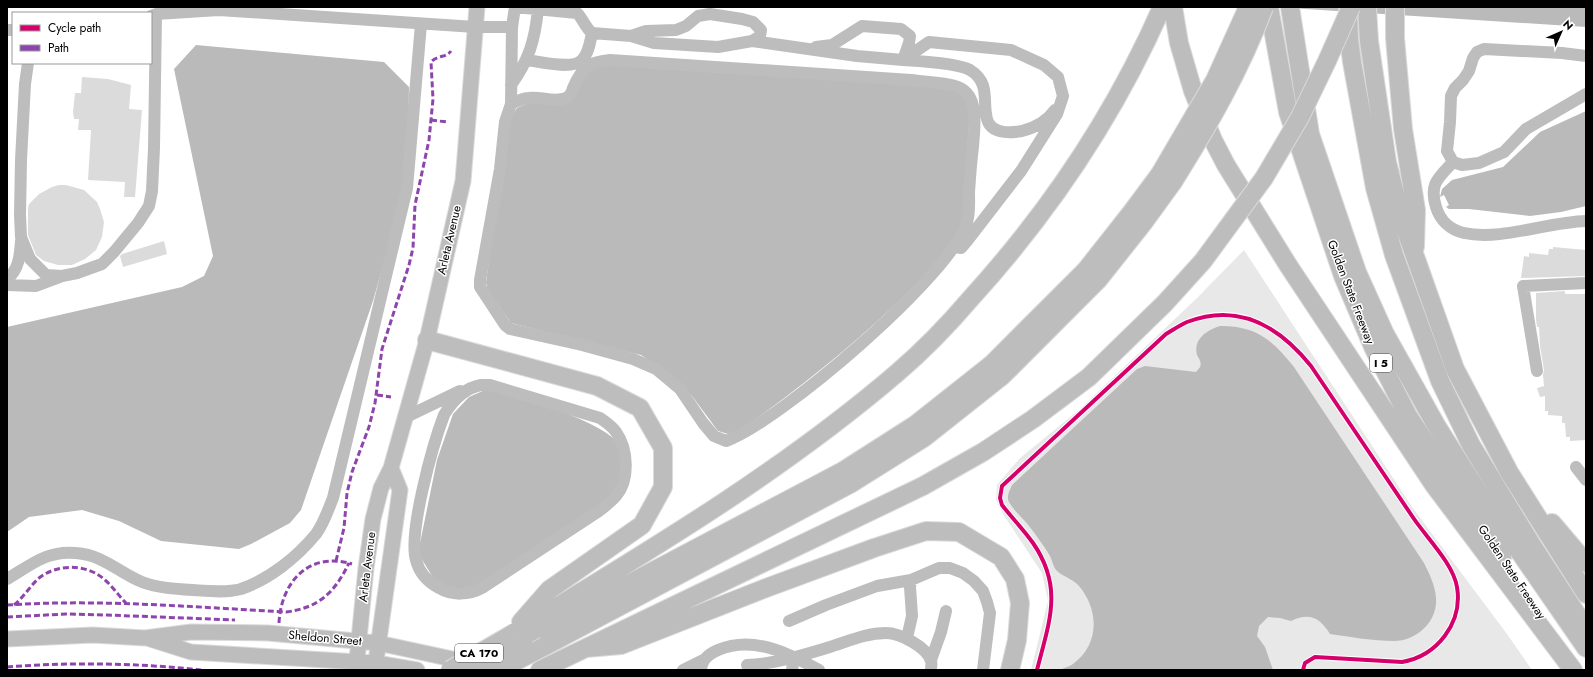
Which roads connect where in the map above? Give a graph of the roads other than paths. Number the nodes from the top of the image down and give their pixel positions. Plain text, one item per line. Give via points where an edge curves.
1 (477, 7) edge
2 (1166, 7) edge
3 (1248, 7) edge
4 (1347, 7) edge
5 (1351, 7) edge
6 (1367, 7) edge
7 (1395, 7) edge
8 (538, 9) junction
9 (1268, 10) edge
10 (1290, 11) edge
11 (153, 15) edge
12 (421, 24) junction
13 (475, 27) junction
14 (512, 27) junction
15 (592, 33) junction
16 (631, 36) junction
17 (752, 41) junction
18 (802, 49) junction
19 (1586, 56) edge
20 (585, 57) junction
21 (527, 60) junction
22 (903, 60) junction
23 (28, 64) edge
24 (580, 74) junction
25 (511, 85) junction
26 (1586, 94) edge
27 (1061, 103) junction
28 (511, 104) junction
29 (1453, 162) junction
30 (1166, 178) junction
31 (1586, 221) edge
32 (21, 237) junction
33 (955, 246) junction
34 (1415, 260) junction
35 (62, 276) junction
36 (7, 279) edge
37 (1586, 283) edge
38 (7, 285) edge
39 (427, 340) junction
40 (1536, 371) dead end
41 (474, 386) junction
42 (406, 417) junction
43 (1576, 467) dead end
44 (391, 468) junction
45 (1509, 472) junction
46 (1586, 480) edge
47 (1586, 563) edge
48 (7, 579) edge
49 (912, 580) junction
50 (1586, 594) edge
51 (946, 611) dead end
52 (789, 621) dead end
53 (1586, 627) edge
54 (145, 638) junction
55 (907, 638) junction
56 (516, 639) junction
57 (7, 640) edge
58 (359, 642) junction
59 (378, 643) junction
60 (1586, 648) edge
61 (579, 651) junction
62 (794, 657) junction
63 (703, 664) edge
64 (747, 664) dead end
65 (931, 665) edge
66 (357, 666) edge
67 (376, 667) edge
68 (417, 670) edge
69 (450, 670) edge
70 (476, 670) edge
71 (500, 670) edge
72 (540, 670) edge
73 (683, 670) edge
74 (792, 670) edge
75 (818, 670) edge
76 (983, 670) edge
77 (1010, 670) edge
78 (1573, 670) edge
79 (1577, 670) edge

1 - 13 main road, Arleta Avenue
2 - 56 highway via 1094,138 1046,208 949,324 905,366 836,424 769,472
2 - 78 highway via 1202,115 1226,165 1288,265 1434,485
3 - 30 highway, bridge via 1216,80
4 - 53 highway, bridge via 1349,39 1375,188 1394,255 1440,381 1471,444 1533,547
5 - 61 highway, bridge via 1300,117 1264,178 1203,261 1180,287 1083,382 996,444 923,486
6 - 34 highway via 1369,41 1387,162
7 - 34 highway via 1395,38 1403,129 1416,210
8 - 14 lane via 514,7
8 - 15 lane via 577,13
8 - 21 lane
9 - 30 highway, bridge via 1256,29 1229,87
9 - 79 highway, Golden State Freeway / I 5 via 1288,112 1343,276 1374,350 1408,416
10 - 60 highway via 1310,134 1357,272 1385,334 1479,493
11 - 12 lane via 219,10
11 - 35 lane via 154,162 149,206 138,223 102,264
12 - 13 lane
12 - 48 lane via 407,188 333,498 316,533 301,551 283,566 240,589 217,591 157,587 141,582 93,556 77,553 58,553 42,558
13 - 14 lane
13 - 39 main road, Arleta Avenue via 463,181
14 - 25 lane
15 - 16 lane
15 - 20 lane
16 - 17 lane via 654,43 718,47
16 - 17 lane via 646,31 676,30 698,16 710,14 753,22 761,30 760,36
17 - 18 lane
18 - 22 lane
18 - 22 lane via 832,45 862,26 901,29 910,36
19 - 29 lane via 1484,49 1477,52 1469,71 1451,96 1446,151
20 - 21 lane via 575,65
20 - 24 lane
21 - 25 lane
22 - 27 lane via 929,42 1011,50 1044,66 1058,77 1063,96
22 - 27 lane via 943,63 969,69 984,86 987,120 1002,132 1029,129 1042,122
23 - 32 lane via 21,160
24 - 28 lane via 571,94 567,97 558,100 527,98
24 - 33 lane via 592,63 610,60 910,80 956,86 972,100 974,127 968,222
25 - 28 lane
26 - 29 lane via 1526,129 1504,152 1479,163 1462,165
27 - 33 lane via 1057,114 1021,171 961,248
28 - 33 lane via 505,122 480,287 510,329 634,359 656,369 680,389 714,436 726,440 738,436 831,370 901,306
29 - 31 lane via 1436,180 1433,190 1434,201 1438,214 1446,225 1463,233 1493,235
30 - 56 highway via 1132,213 1086,270 992,364 915,424 843,471 623,587
30 - 71 highway, bridge via 1144,222 1098,280 1002,376 925,437 850,484
32 - 35 lane via 30,259 46,275
32 - 36 lane via 20,258 13,275
34 - 45 highway via 1455,369
35 - 38 lane via 36,286
37 - 40 lane via 1523,286
39 - 42 main road, Arleta Avenue
39 - 56 highway via 597,386 640,408 663,448 663,487 642,525 549,590
41 - 41 lane via 490,385 600,418 609,424 622,442 626,462 622,486 616,496 599,511 482,588 458,594 432,584 419,570 414,545 424,485 444,414 454,400
41 - 42 lane
42 - 44 main road, Arleta Avenue
43 - 46 lane
44 - 58 main road, Arleta Avenue via 381,488 373,519
44 - 59 main road, Arleta Avenue via 400,490
45 - 47 highway
45 - 50 highway
49 - 52 lane via 877,586
49 - 55 lane via 912,616
49 - 76 lane via 939,568 950,568 964,573 983,591 990,614
51 - 65 lane
54 - 57 main road, Sheldon Street via 93,635
54 - 58 main road, Sheldon Street via 191,632 268,633
54 - 66 main road, Sheldon Street via 191,652
55 - 62 lane via 888,633 865,635
55 - 65 lane via 921,648
56 - 69 highway, CA 170, bridge
56 - 70 highway, bridge
58 - 59 main road, Sheldon Street
58 - 66 main road, Arleta Avenue
59 - 67 main road, Arleta Avenue
59 - 71 main road, Sheldon Street
61 - 72 highway
61 - 77 highway via 621,645 773,585 926,531 959,532 1001,557 1015,579 1020,603 1017,640
62 - 63 lane via 775,649 740,645 712,653
62 - 64 lane via 761,664
62 - 74 lane
62 - 75 lane
63 - 73 lane
66 - 67 main road, Sheldon Street
67 - 68 main road, Sheldon Street

